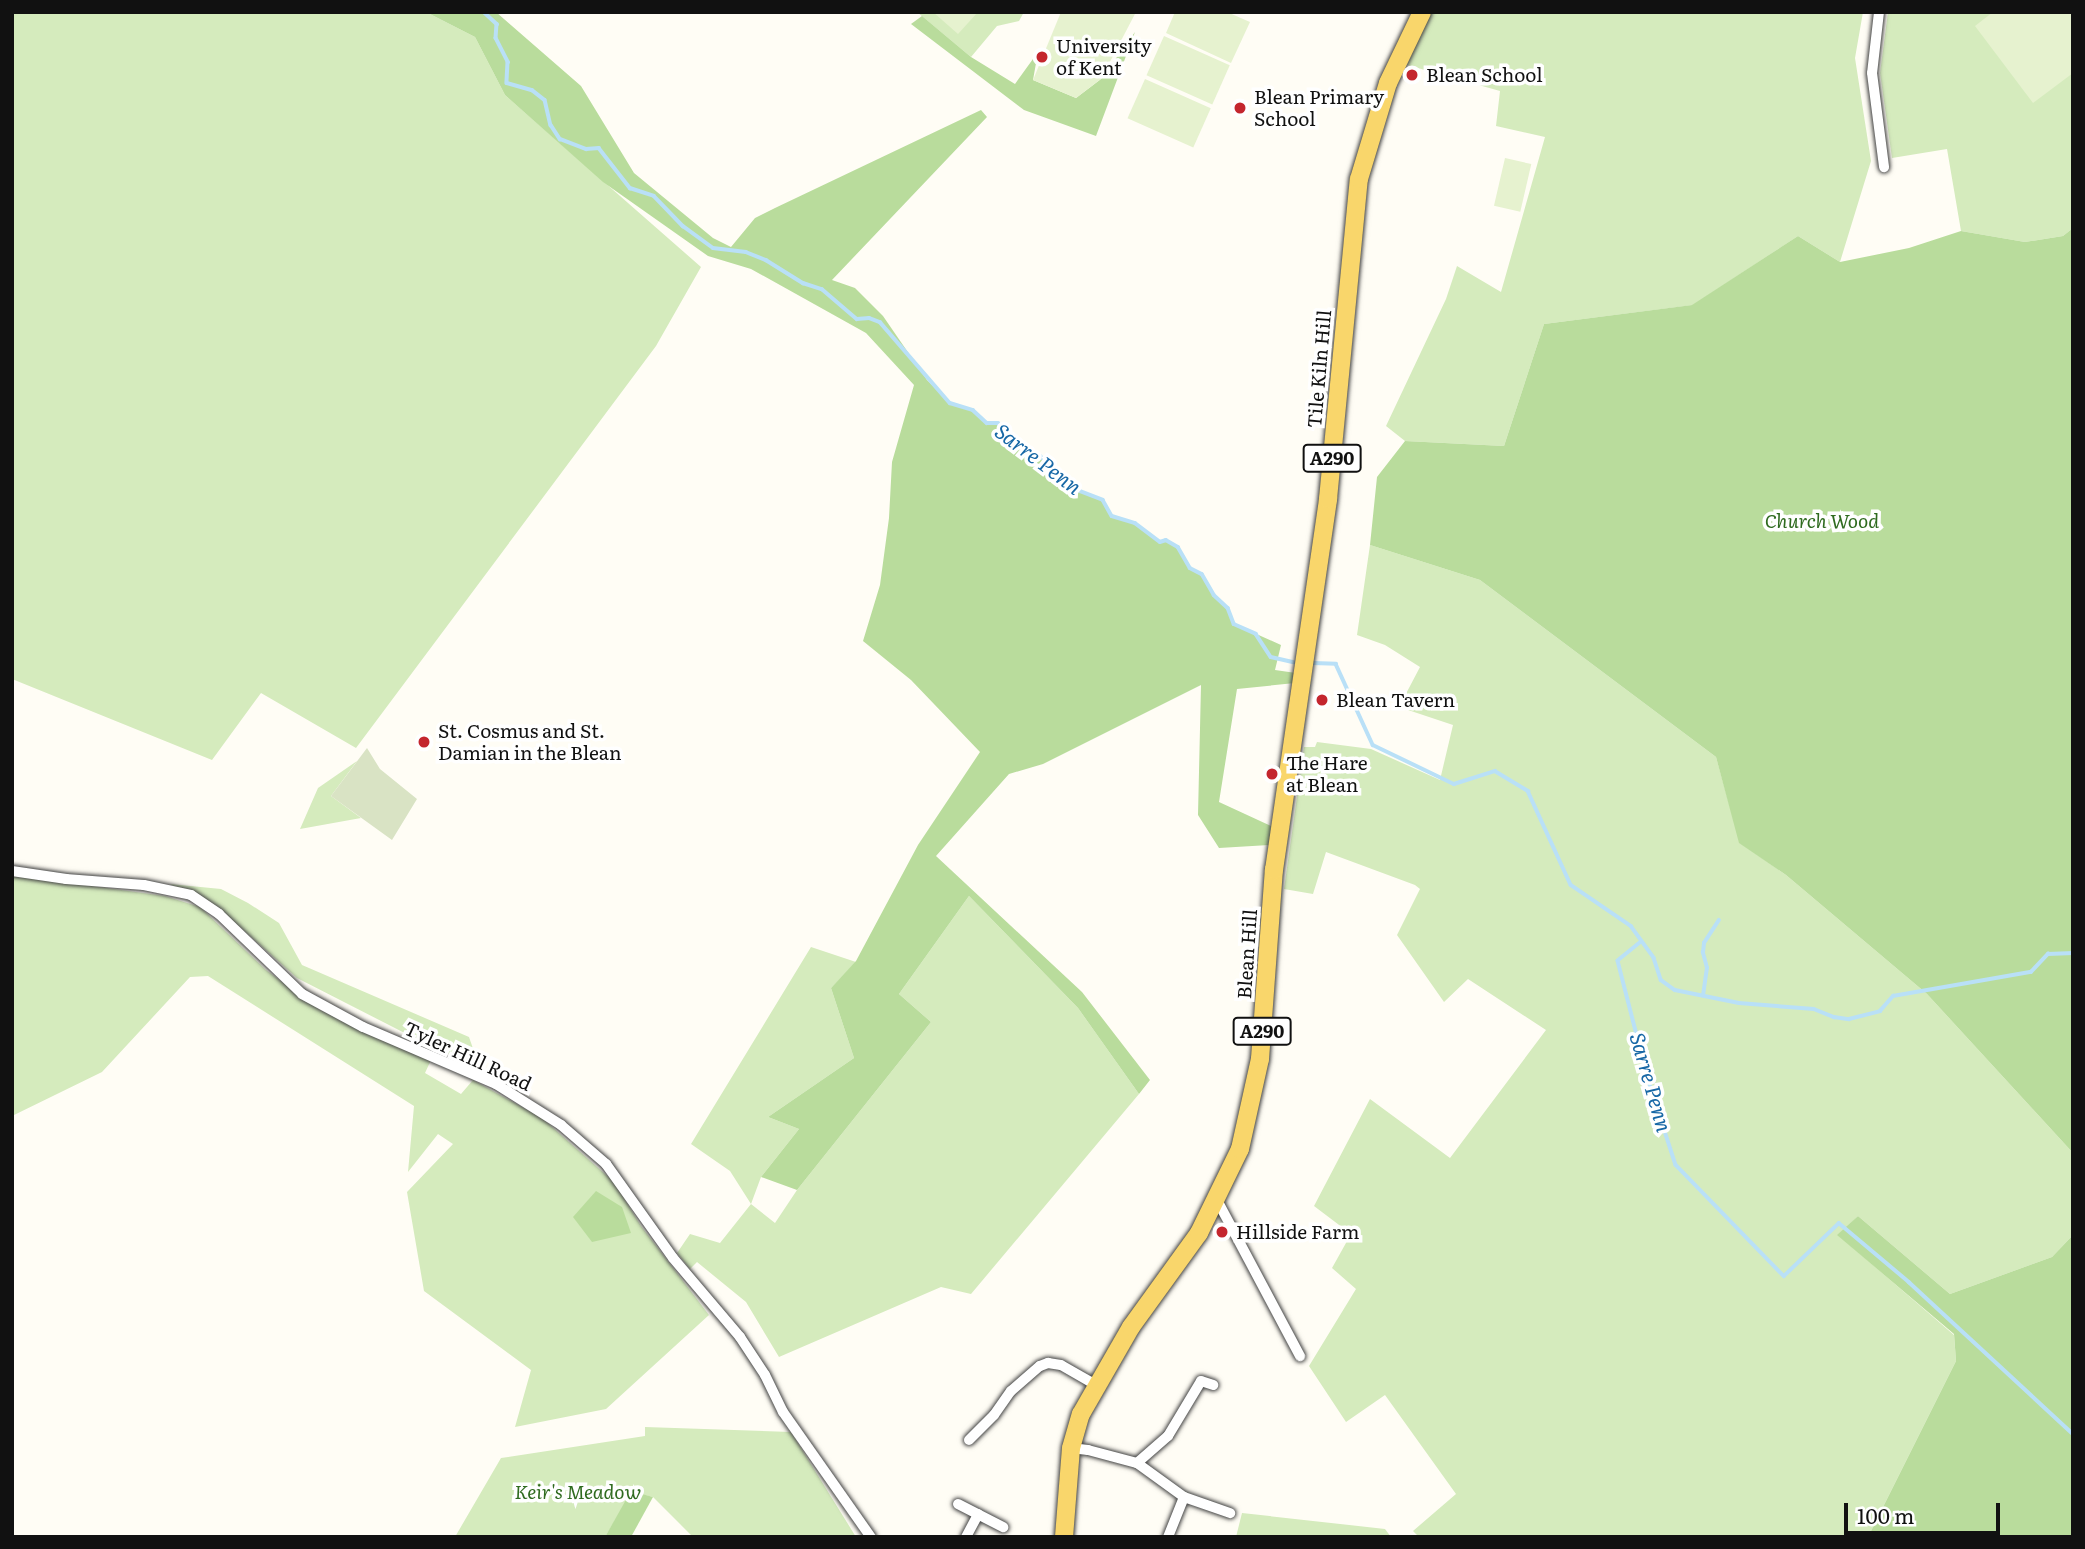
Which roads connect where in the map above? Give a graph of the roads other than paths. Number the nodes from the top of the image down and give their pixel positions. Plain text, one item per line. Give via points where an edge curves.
1 (1422, 12) edge
2 (1879, 12) edge
3 (1884, 167) dead end
4 (1300, 704) joint
5 (12, 871) edge
6 (1217, 1200) junction
7 (1300, 1356) dead end
8 (1096, 1385) junction
9 (1213, 1385) dead end
10 (969, 1440) dead end
11 (1071, 1448) junction
12 (1137, 1463) junction
13 (1184, 1497) junction
14 (958, 1504) dead end
15 (1230, 1513) dead end
16 (978, 1514) junction
17 (1003, 1527) dead end
18 (871, 1537) edge
19 (966, 1537) edge
20 (1064, 1537) edge
21 (1168, 1537) edge

1 - 4 main road, Tile Kiln Hill / A290 via 1388,83 1355,210 1328,499
2 - 3 street via 1872,73
4 - 6 main road, Blean Hill / A290 via 1274,870 1261,1059 1240,1149
5 - 18 street, Tyler Hill Road via 144,884 191,895 219,914 302,994 363,1027 496,1084 561,1125 606,1164 673,1258 740,1337 783,1412
6 - 7 street
6 - 8 main road, Blean Hill / A290
8 - 10 street via 1061,1365 1040,1366 1011,1391
8 - 11 main road, A290
9 - 12 street via 1201,1381 1168,1436
11 - 12 street
11 - 20 main road, A290
12 - 13 street
13 - 15 street
13 - 21 street
14 - 16 street
16 - 17 street
16 - 19 street

